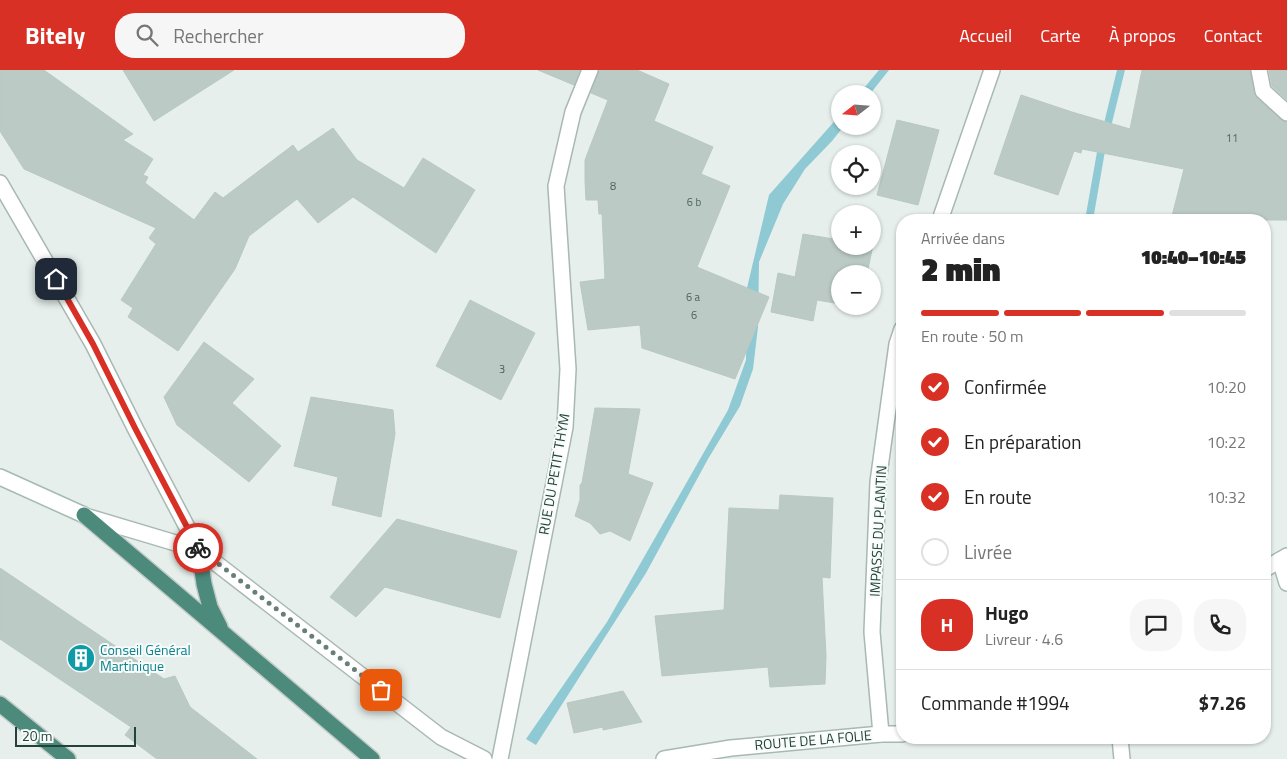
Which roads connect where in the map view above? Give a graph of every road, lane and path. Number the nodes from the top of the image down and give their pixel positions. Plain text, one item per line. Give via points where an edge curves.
1 (590, 70) edge
2 (992, 70) edge
3 (1259, 70) edge
4 (1287, 113) edge
5 (0, 183) edge
6 (942, 214) edge
7 (896, 351) edge
8 (0, 477) edge
9 (84, 516) junction
10 (199, 550) junction
11 (1283, 558) edge
12 (1271, 565) edge
13 (1287, 583) edge
14 (223, 633) junction
15 (0, 704) edge
16 (881, 734) junction
17 (896, 734) edge
18 (1121, 744) edge
19 (68, 759) edge
20 (372, 759) edge
21 (484, 759) edge
22 (500, 759) edge
23 (664, 759) edge
24 (1122, 759) edge

1 - 22 street, RUE DU PETIT THYM via 572,112 556,186 568,369 565,427
2 - 6 street
3 - 4 street via 1263,91
5 - 10 street via 93,344
7 - 16 street, IMPASSE DU PLANTIN via 878,482 872,632
8 - 9 street
9 - 10 street
9 - 14 highway
10 - 14 highway via 210,607
10 - 21 street via 441,737
11 - 12 street
11 - 13 street
14 - 20 highway
15 - 19 highway
16 - 17 street, ROUTE DE LA FOLIE
16 - 23 street, ROUTE DE LA FOLIE via 731,748
18 - 24 street

